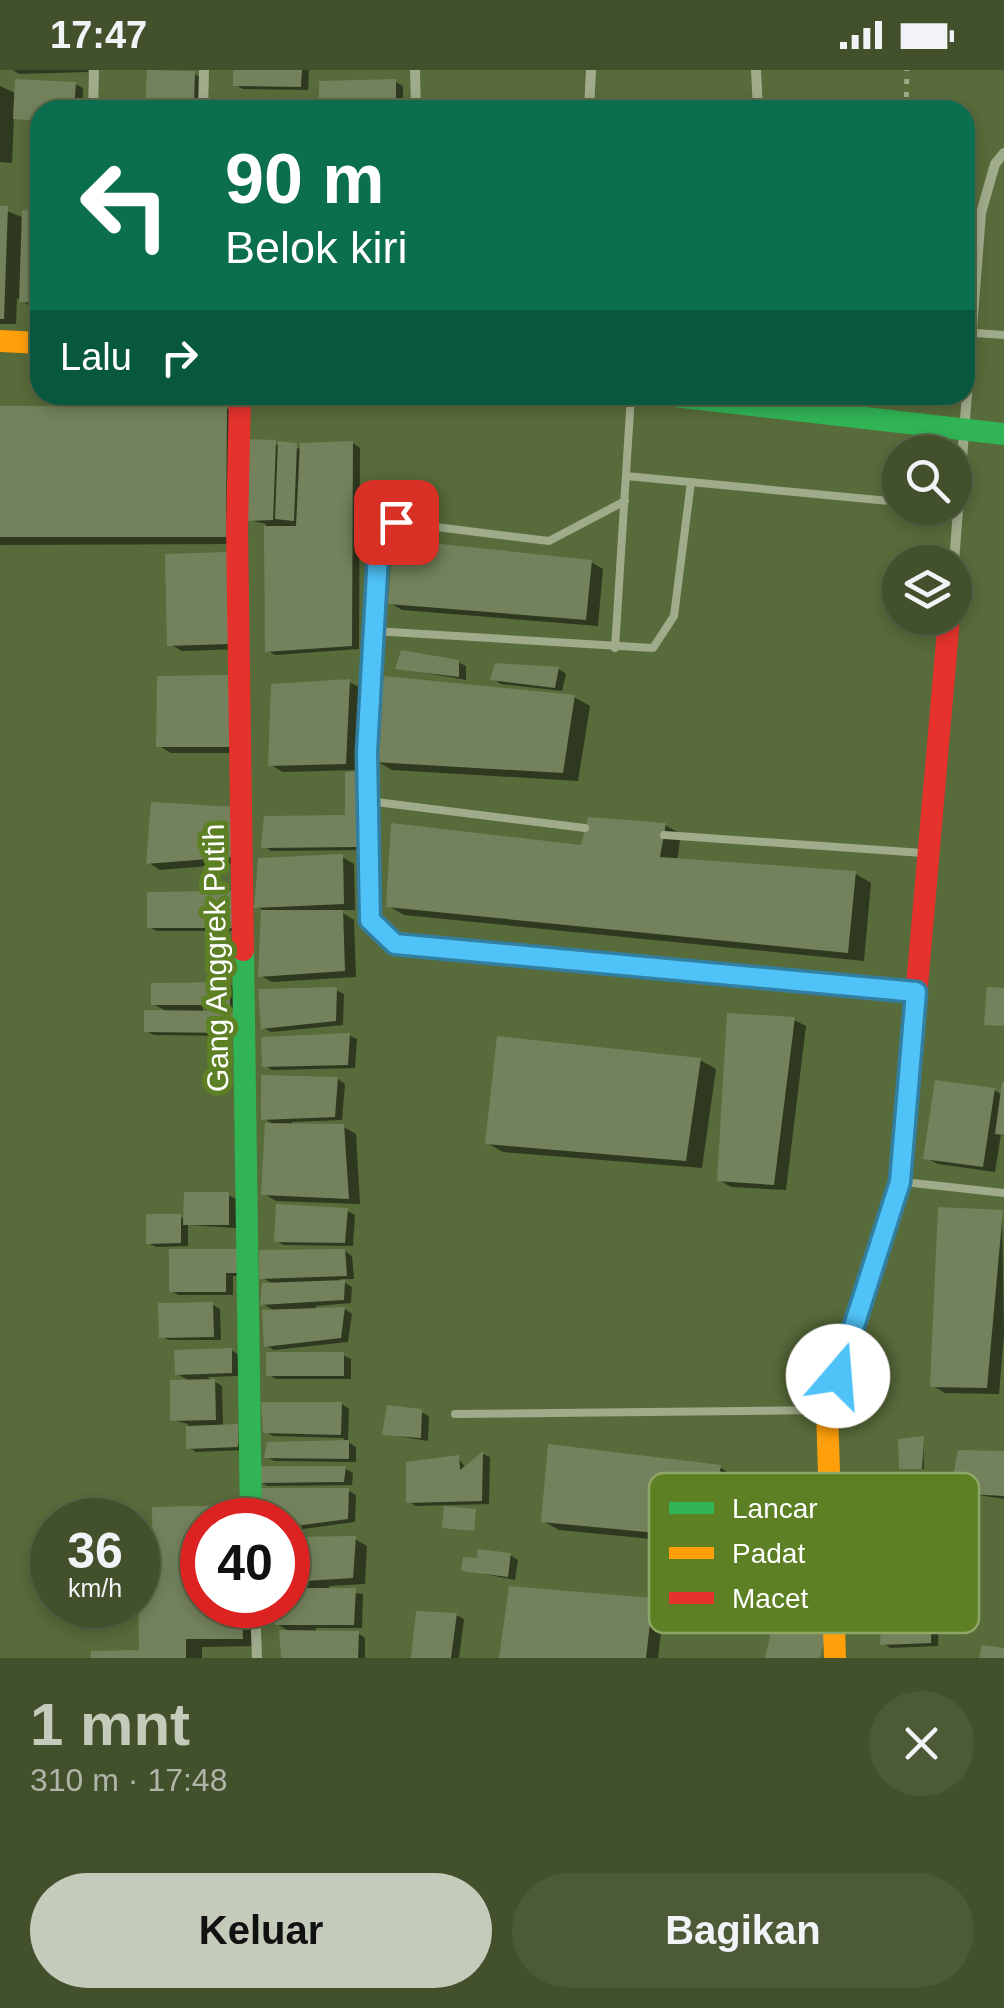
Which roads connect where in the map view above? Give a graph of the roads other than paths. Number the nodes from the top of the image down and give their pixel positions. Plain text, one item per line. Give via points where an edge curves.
1 (94, 70) edge
2 (204, 70) edge
3 (415, 70) edge
4 (591, 70) edge
5 (756, 70) edge
6 (92, 100) edge
7 (203, 100) edge
8 (416, 100) edge
9 (590, 100) edge
10 (758, 100) edge
11 (1004, 153) edge
12 (976, 333) junction
13 (1004, 335) edge
14 (0, 340) edge
15 (30, 342) edge
16 (975, 343) edge
17 (240, 405) edge
18 (630, 405) edge
19 (798, 405) edge
20 (969, 405) edge
21 (966, 431) junction
22 (1004, 434) edge
23 (966, 435) edge
24 (626, 476) junction
25 (691, 482) junction
26 (882, 500) edge
27 (624, 501) junction
28 (374, 630) junction
29 (948, 635) edge
30 (616, 648) junction
31 (368, 802) junction
32 (585, 828) dead end
33 (664, 835) dead end
34 (929, 853) junction
35 (916, 992) junction
36 (900, 1182) junction
37 (1004, 1193) edge
38 (827, 1410) junction
39 (456, 1414) dead end
40 (829, 1473) edge
41 (251, 1498) edge
42 (255, 1628) edge
43 (835, 1633) edge
44 (257, 1658) edge
45 (836, 1658) edge

1 - 6 street
2 - 7 street
3 - 8 street
4 - 9 street
5 - 10 street
11 - 12 street via 981,213
12 - 13 lane
12 - 16 street
14 - 15 street
17 - 41 street, Gang Anggrek Putih
18 - 24 lane
19 - 21 street
20 - 21 street
21 - 22 street
21 - 23 street
24 - 25 lane
24 - 27 lane
25 - 26 lane
25 - 30 lane via 674,616 653,648
27 - 28 lane via 548,541 396,522 379,537
27 - 30 lane
28 - 30 lane
28 - 31 lane
29 - 34 street
31 - 32 lane
31 - 35 lane via 370,920 395,944
33 - 34 lane
34 - 35 street
35 - 36 street
36 - 37 lane
36 - 38 street
38 - 39 lane
38 - 40 street
42 - 44 street
43 - 45 street

